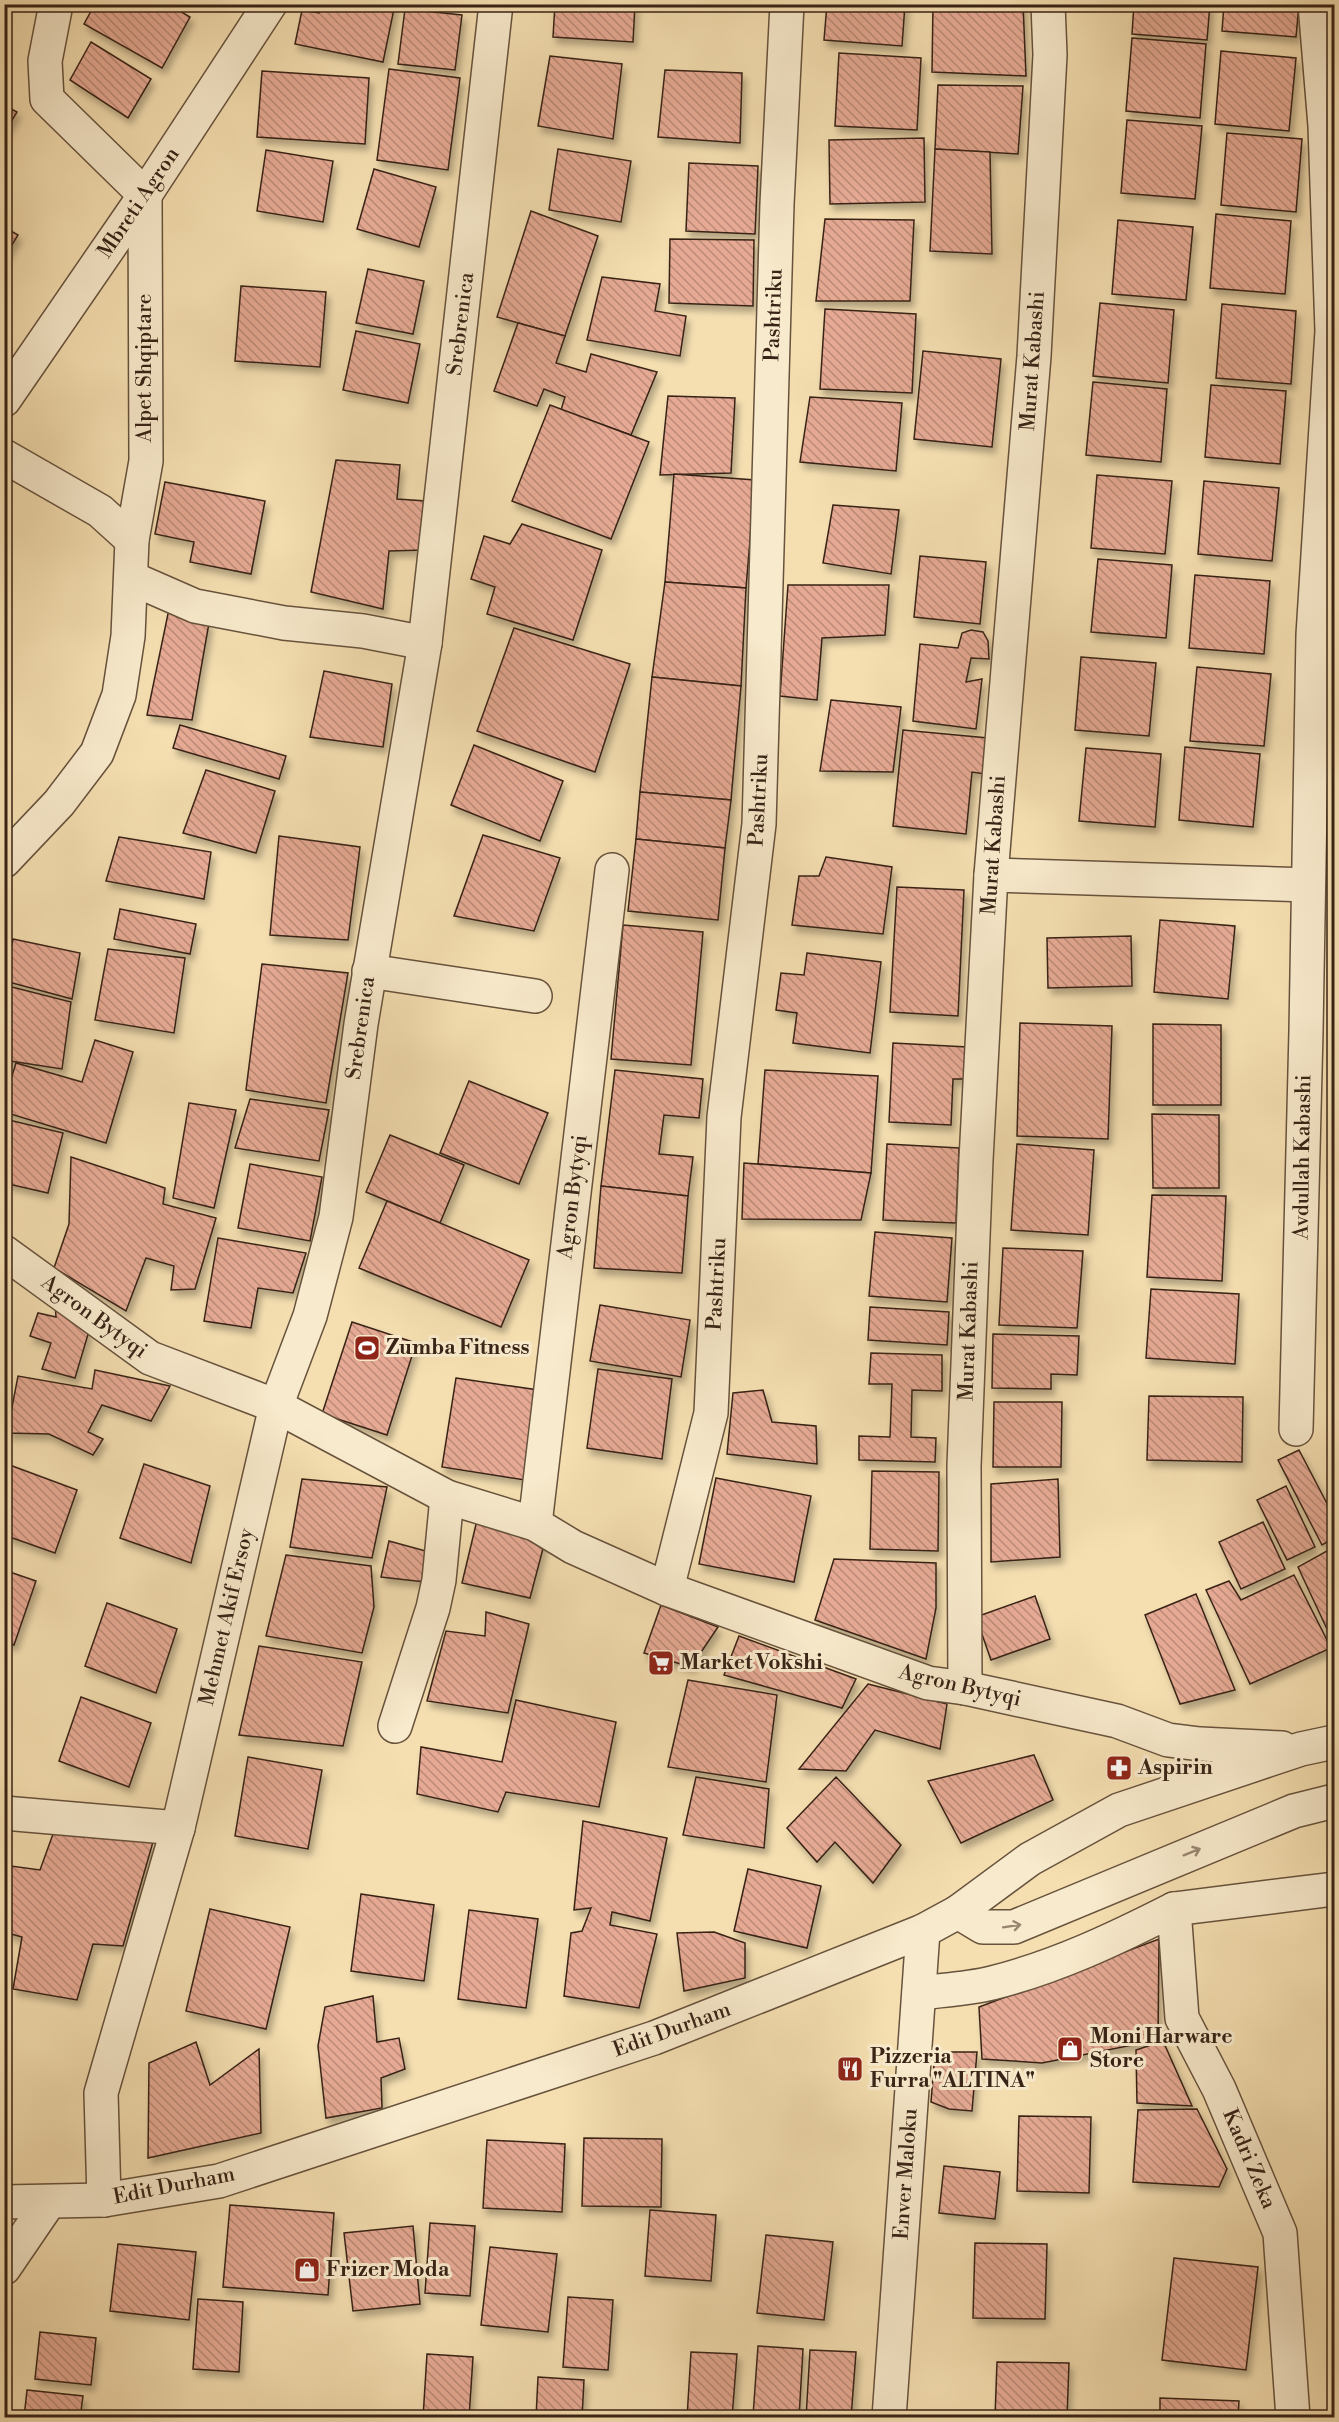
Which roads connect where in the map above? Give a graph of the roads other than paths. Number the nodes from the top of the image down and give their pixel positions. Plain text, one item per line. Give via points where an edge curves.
1 (56, 4) edge
2 (270, 4) edge
3 (496, 4) edge
4 (787, 4) edge
5 (1048, 4) edge
6 (1315, 4) edge
7 (145, 195) junction
8 (4, 400) edge
9 (4, 456) edge
10 (132, 540) junction
11 (131, 578) junction
12 (425, 643) junction
13 (4, 861) edge
14 (612, 870) dead end
15 (991, 874) junction
16 (1308, 885) junction
17 (369, 971) junction
18 (535, 996) dead end
19 (4, 1251) edge
20 (276, 1407) junction
21 (1296, 1429) dead end
22 (447, 1497) junction
23 (535, 1524) junction
24 (668, 1589) junction
25 (965, 1688) junction
26 (1335, 1722) edge
27 (395, 1726) dead end
28 (1335, 1742) edge
29 (1301, 1749) junction
30 (1335, 1801) edge
31 (4, 1813) edge
32 (178, 1828) junction
33 (1335, 1889) edge
34 (1174, 1909) junction
35 (958, 1912) junction
36 (923, 1931) junction
37 (919, 1993) junction
38 (104, 2200) junction
39 (4, 2202) edge
40 (49, 2202) junction
41 (4, 2268) edge
42 (890, 2418) edge
43 (1293, 2418) edge

1 - 7 street via 45,61 47,99
2 - 7 street, Mbreti Agron
3 - 12 street, Srebrenica
4 - 24 street, Pashtriku via 777,204 759,824 724,1117 711,1413
5 - 15 street, Murat Kabashi via 1050,55 1034,356
6 - 16 street, Avdullah Kabashi via 1325,126 1332,332 1313,635
7 - 8 street, Mbreti Agron
7 - 10 street, Alpet Shqiptare via 146,461
9 - 10 street via 100,511
10 - 11 street, Alpet Shqiptare
11 - 12 street via 195,606
11 - 13 street, Alpet Shqiptare via 119,695 97,753 59,803
12 - 17 street, Srebrenica
14 - 23 street, Agron Bytyqi
15 - 16 street
15 - 25 street, Murat Kabashi via 964,1466
16 - 21 street, Avdullah Kabashi
17 - 18 street
17 - 20 street, Srebrenica via 336,1217 310,1316
19 - 20 street, Agron Bytyqi via 150,1358
20 - 22 street, Agron Bytyqi
20 - 32 street, Mehmet Akif Ersoy
22 - 23 street, Agron Bytyqi
22 - 27 street via 433,1608
23 - 24 street, Agron Bytyqi via 573,1547
24 - 25 street, Agron Bytyqi via 928,1683
25 - 29 street, Agron Bytyqi via 1117,1720 1168,1740
26 - 29 street, Edit Durham
28 - 29 street, Edit Durham
29 - 35 street, Edit Durham via 1119,1810 1030,1859
35 -> 30 street via 983,1927 1014,1927 1294,1811
31 - 32 street
32 - 38 street, Mehmet Akif Ersoy via 101,2093
33 - 34 street
34 - 37 street via 1103,1945 1051,1964 990,1983
34 - 43 street, Kadri Zeka via 1182,2018 1219,2089 1280,2233
35 - 36 street, Edit Durham
36 - 37 street, Enver Maloku
36 - 38 street, Edit Durham via 632,2046 219,2181
37 - 42 street, Enver Maloku
38 - 40 street, Edit Durham
39 - 40 street, Edit Durham
40 - 41 street

